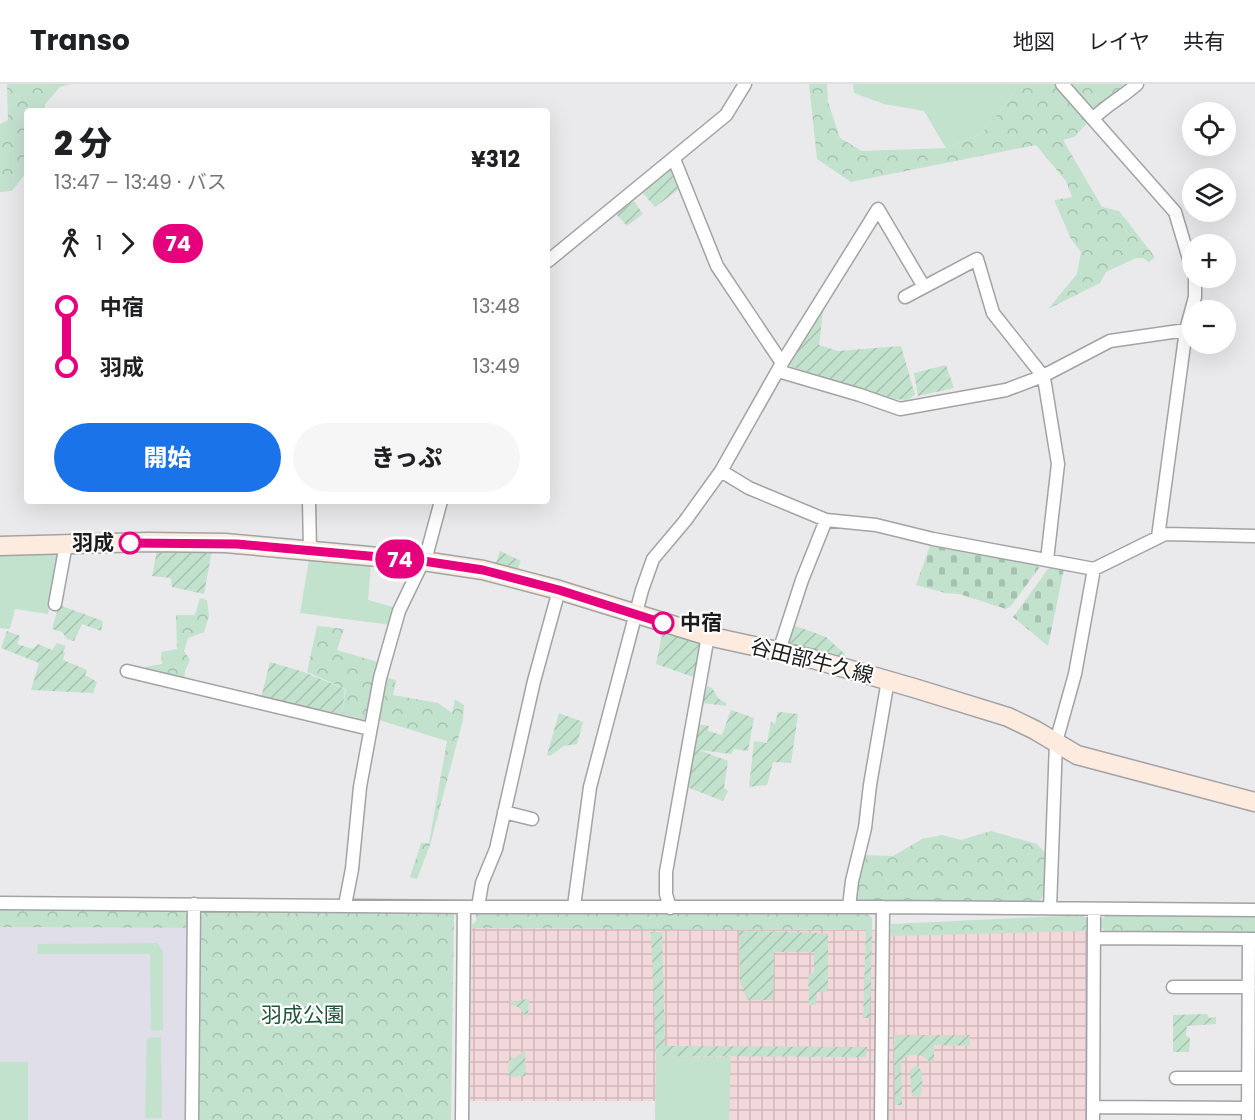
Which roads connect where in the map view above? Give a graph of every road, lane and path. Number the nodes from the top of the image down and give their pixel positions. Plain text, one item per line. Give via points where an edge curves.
1 (745, 84) edge
2 (1062, 84) edge
3 (1137, 84) edge
4 (1093, 119) junction
5 (674, 159) junction
6 (1182, 235) edge
7 (550, 259) edge
8 (924, 287) junction
9 (905, 297) dead end
10 (1182, 331) edge
11 (1183, 354) edge
12 (780, 367) junction
13 (1043, 376) junction
14 (720, 471) junction
15 (309, 504) edge
16 (440, 504) edge
17 (826, 519) junction
18 (1255, 536) edge
19 (1158, 537) junction
20 (66, 544) junction
21 (0, 546) edge
22 (310, 550) junction
23 (423, 561) junction
24 (1047, 561) junction
25 (1094, 569) junction
26 (559, 590) junction
27 (55, 604) dead end
28 (636, 615) junction
29 (708, 636) junction
30 (779, 651) junction
31 (127, 671) dead end
32 (888, 680) junction
33 (370, 729) junction
34 (1056, 742) junction
35 (1255, 802) edge
36 (504, 812) junction
37 (532, 819) dead end
38 (0, 903) edge
39 (194, 904) junction
40 (345, 906) junction
41 (574, 906) junction
42 (464, 907) junction
43 (477, 907) junction
44 (883, 907) junction
45 (670, 908) junction
46 (849, 908) junction
47 (1050, 908) junction
48 (1094, 909) junction
49 (1255, 910) edge
50 (1094, 938) junction
51 (1252, 939) edge
52 (1173, 987) dead end
53 (1249, 987) junction
54 (1176, 1078) dead end
55 (1248, 1078) junction
56 (1093, 1114) edge
57 (1248, 1114) edge
58 (192, 1120) edge
59 (462, 1120) edge
60 (881, 1120) edge

1 - 5 street via 726,115
2 - 4 street
3 - 4 street
4 - 6 street via 1175,212
5 - 7 street
5 - 12 street via 717,266
8 - 9 street
8 - 12 street via 878,209
8 - 13 street via 977,259 993,313
10 - 13 street via 1110,341
11 - 19 street
12 - 13 street via 900,410 1006,390
12 - 14 street
13 - 24 street via 1058,464
14 - 17 street via 749,488
14 - 28 street via 653,559
15 - 22 street
16 - 23 street
17 - 24 street via 876,525
17 - 30 street
18 - 19 street
19 - 25 street
20 - 21 main road, 谷田部牛久線
20 - 22 main road, 谷田部牛久線 via 209,543
20 - 27 street
22 - 23 main road, 谷田部牛久線
23 - 26 main road, 谷田部牛久線 via 483,570
23 - 33 street via 396,622
24 - 25 street
25 - 34 street via 1075,674
26 - 28 main road, 谷田部牛久線
26 - 36 street
28 - 29 main road, 谷田部牛久線
28 - 41 street via 590,787
29 - 30 main road, 谷田部牛久線
29 - 45 street via 666,872
30 - 32 main road, 谷田部牛久線
31 - 33 street
32 - 34 main road, 谷田部牛久線 via 1008,717
32 - 46 street
33 - 40 street
34 - 35 main road, 谷田部牛久線 via 1098,762
34 - 47 street
36 - 37 street
36 - 43 street
38 - 39 street
39 - 40 street
39 - 58 street
40 - 42 street
41 - 43 street
41 - 45 street
42 - 43 street
42 - 59 street
44 - 46 street
44 - 47 street
44 - 60 street
45 - 46 street
47 - 48 street
48 - 49 street
48 - 50 street
50 - 51 street
50 - 56 street
51 - 53 street
52 - 53 street
53 - 55 street
54 - 55 street
55 - 57 street
56 - 57 street

